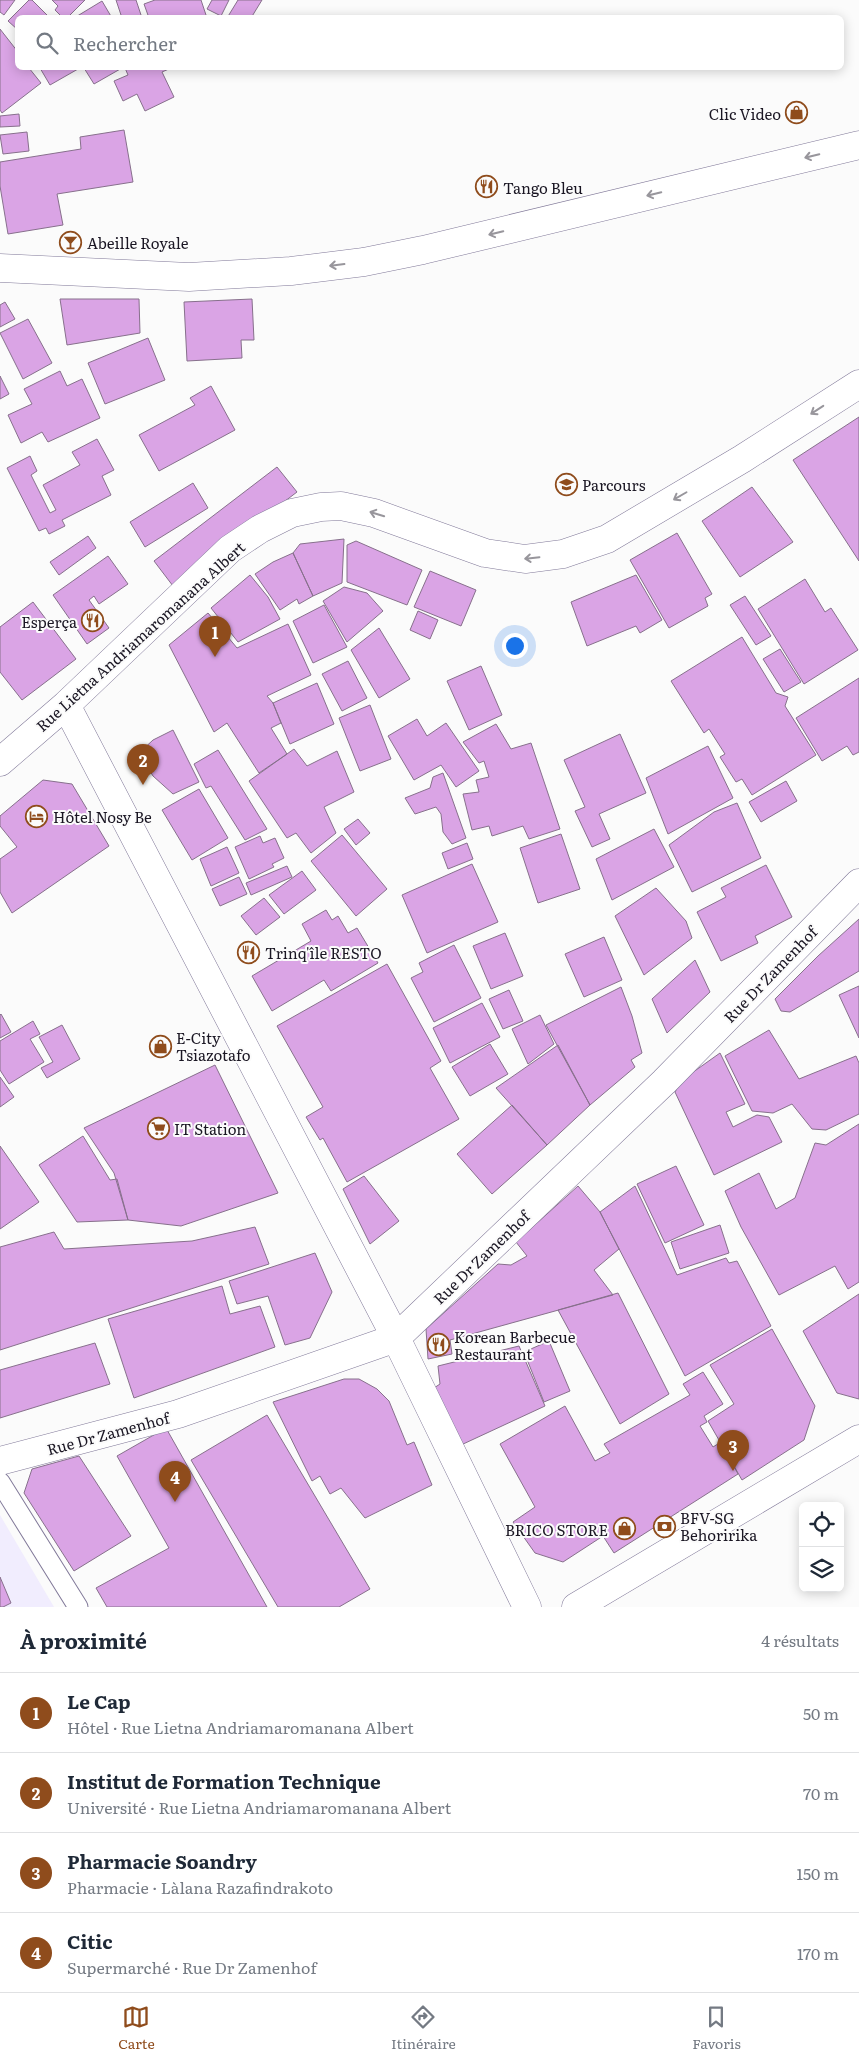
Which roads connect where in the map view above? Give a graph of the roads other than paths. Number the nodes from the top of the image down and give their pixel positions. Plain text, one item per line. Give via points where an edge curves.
1 (859, 145) edge
2 (0, 268) edge
3 (859, 384) edge
4 (66, 705) junction
5 (0, 762) edge
6 (859, 883) edge
7 (396, 1338) junction
8 (859, 1439) edge
9 (0, 1461) edge
10 (0, 1482) edge
11 (78, 1607) edge
12 (527, 1607) edge
13 (576, 1607) edge

1 -> 2 street via 364,262 291,271 189,277
3 -> 4 street, Rue Lietna Andriamaromanana Albert via 608,539 563,554 525,559 485,554 374,513 341,506 292,513 230,549
4 - 5 street, Rue Lietna Andriamaromanana Albert
4 - 7 street
6 - 7 street, Rue Dr Zamenhof via 664,1082
7 - 9 street, Rue Dr Zamenhof via 178,1414
7 - 12 street
8 - 13 street
10 - 11 lane

